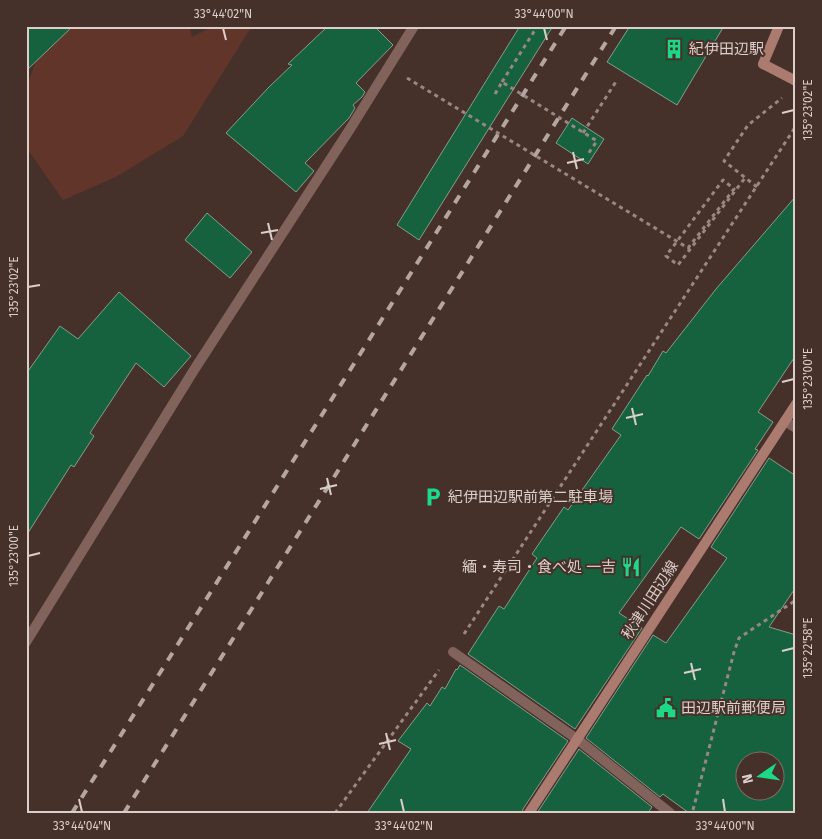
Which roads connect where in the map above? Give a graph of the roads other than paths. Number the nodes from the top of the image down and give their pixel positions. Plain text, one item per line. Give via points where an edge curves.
1 (414, 26) edge
2 (779, 26) edge
3 (796, 81) edge
4 (796, 404) edge
5 (785, 421) junction
6 (796, 428) edge
7 (26, 642) edge
8 (452, 652) road end
9 (577, 739) junction
10 (529, 813) edge
11 (670, 813) edge

1 - 7 street via 194,370
2 - 3 main road via 762,64
4 - 5 main road, 秋津川田辺線
5 - 6 street
5 - 9 main road, 秋津川田辺線
8 - 9 street
9 - 10 main road, 秋津川田辺線
9 - 11 street

